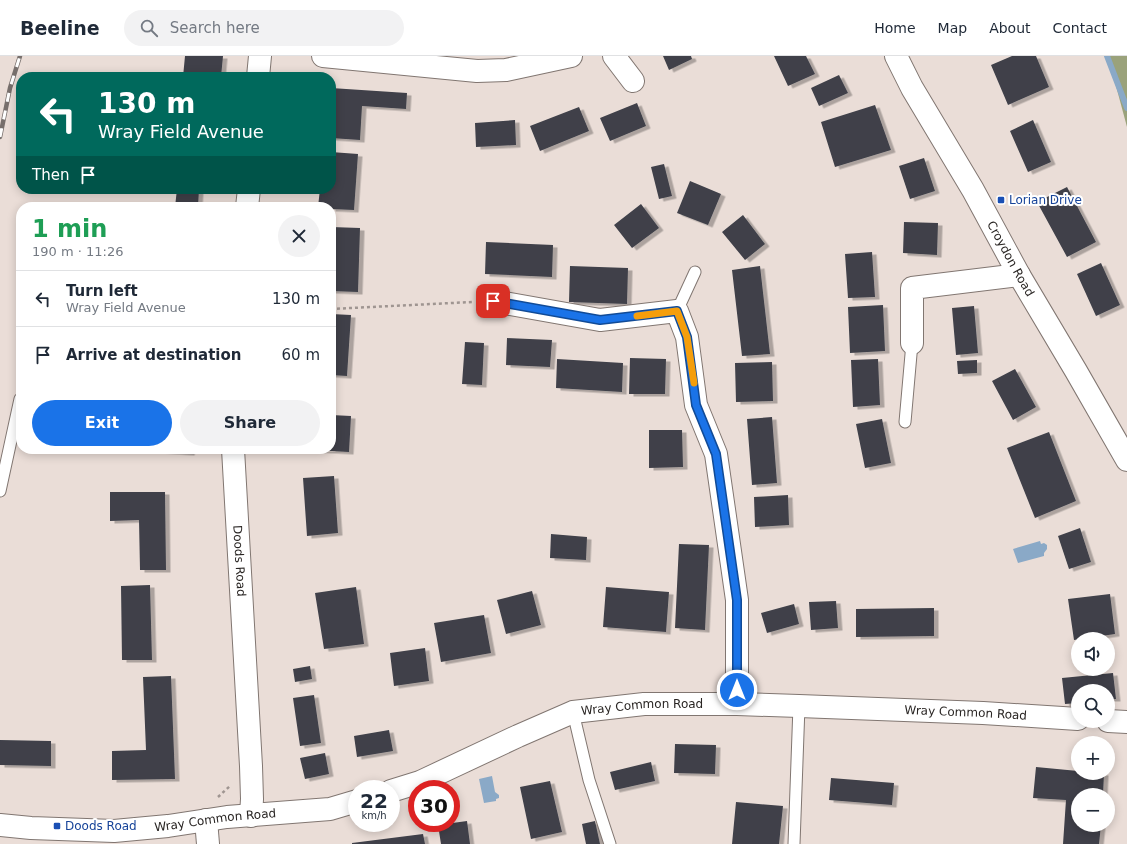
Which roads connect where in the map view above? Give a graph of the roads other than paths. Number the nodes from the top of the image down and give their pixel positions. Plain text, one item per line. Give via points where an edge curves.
1 (260, 56) edge
2 (323, 56) edge
3 (571, 56) edge
4 (614, 56) edge
5 (896, 56) edge
6 (258, 72) edge
7 (633, 80) dead end
8 (695, 272) dead end
9 (1019, 275) junction
10 (493, 301) road end
11 (677, 311) junction
12 (912, 344) joint
13 (16, 417) edge
14 (905, 422) dead end
15 (233, 454) edge
16 (1127, 460) edge
17 (0, 491) edge
18 (736, 704) junction
19 (799, 706) junction
20 (573, 712) junction
21 (1071, 719) edge
22 (1115, 721) edge
23 (1127, 722) edge
24 (400, 788) edge
25 (348, 804) edge
26 (251, 816) junction
27 (206, 820) junction
28 (0, 826) edge
29 (208, 844) edge
30 (610, 844) edge
31 (794, 844) edge

1 - 6 street
2 - 3 street via 477,71 506,70
4 - 7 street
5 - 9 street, Croydon Road
8 - 11 lane
9 - 12 street via 912,288
9 - 16 street, Croydon Road
10 - 11 street via 600,320
11 - 18 street via 687,337 696,405 716,454 737,600
12 - 14 lane
13 - 17 lane
15 - 26 street, Doods Road via 251,766
18 - 19 street, Wray Common Road
18 - 20 street, Wray Common Road via 644,704
19 - 21 street, Wray Common Road
19 - 31 lane
20 - 24 street, Wray Common Road via 420,782
20 - 30 lane via 589,780
22 - 23 street
25 - 26 street, Wray Common Road via 330,809
26 - 27 street, Wray Common Road
27 - 28 street, Wray Common Road via 114,831
27 - 29 street

